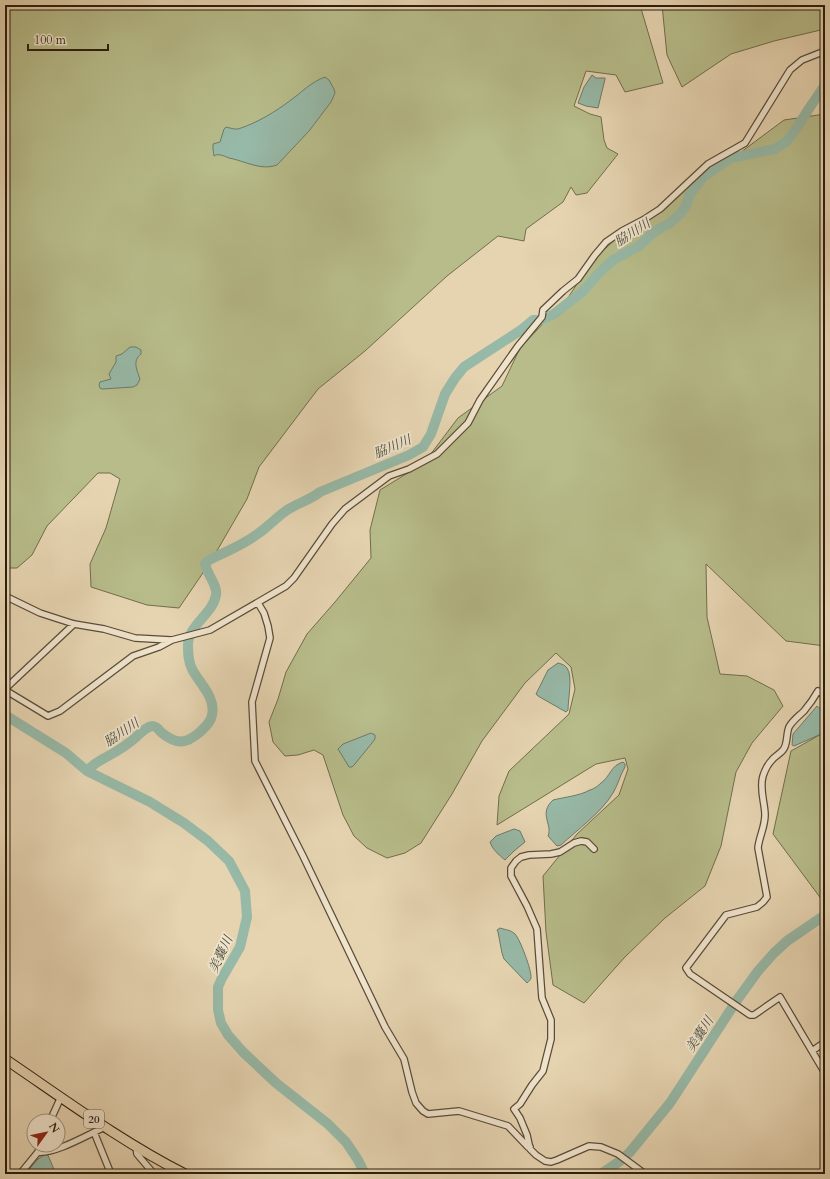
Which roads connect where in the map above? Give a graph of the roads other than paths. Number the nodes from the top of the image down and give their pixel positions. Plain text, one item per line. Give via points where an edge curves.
1 (825, 51) edge
2 (5, 596) edge
3 (258, 603) junction
4 (74, 624) junction
5 (172, 640) junction
6 (5, 690) edge
7 (825, 696) edge
8 (594, 849) dead end
9 (825, 1042) edge
10 (812, 1051) junction
11 (5, 1059) edge
12 (825, 1073) edge
13 (61, 1097) junction
14 (54, 1113) edge
15 (105, 1126) junction
16 (94, 1132) junction
17 (66, 1145) edge
18 (136, 1147) junction
19 (530, 1147) junction
20 (37, 1153) edge
21 (20, 1174) edge
22 (111, 1174) edge
23 (154, 1174) edge
24 (185, 1174) edge
25 (286, 1174) edge
26 (303, 1174) edge
27 (645, 1174) edge

1 - 3 street via 802,60 790,70 745,143 708,164 660,209 606,242 578,279 543,310 542,317 480,400 468,423 437,454 389,476 345,509 294,578 286,586
2 - 4 street via 40,613
3 - 5 street via 210,630
3 - 19 street via 264,613 270,638 252,702 255,761 385,1027 404,1060 416,1103 428,1114 459,1111 508,1126 528,1148
4 - 5 street via 135,638
4 - 6 street
5 - 6 street via 133,656 60,711 48,716
7 - 10 street via 818,691 805,710 789,726 784,750 771,760 762,778 766,815 758,848 767,897 757,907 726,915 686,968 690,974 750,1015 754,1015 780,996
8 - 19 street via 581,840 560,852 521,857 511,868 511,876 537,929 542,998 551,1020 551,1039 543,1071 514,1109 520,1118
9 - 10 street
10 - 12 street
11 - 13 main road, 20
13 - 14 street
13 - 15 main road, 20
15 - 16 street
15 - 18 main road, 20
16 - 17 street
16 - 22 street
18 - 23 street via 137,1154
18 - 24 main road, 20
19 - 27 street via 536,1155 551,1162 589,1146 601,1147 618,1154
20 - 21 street
25 - 26 street

